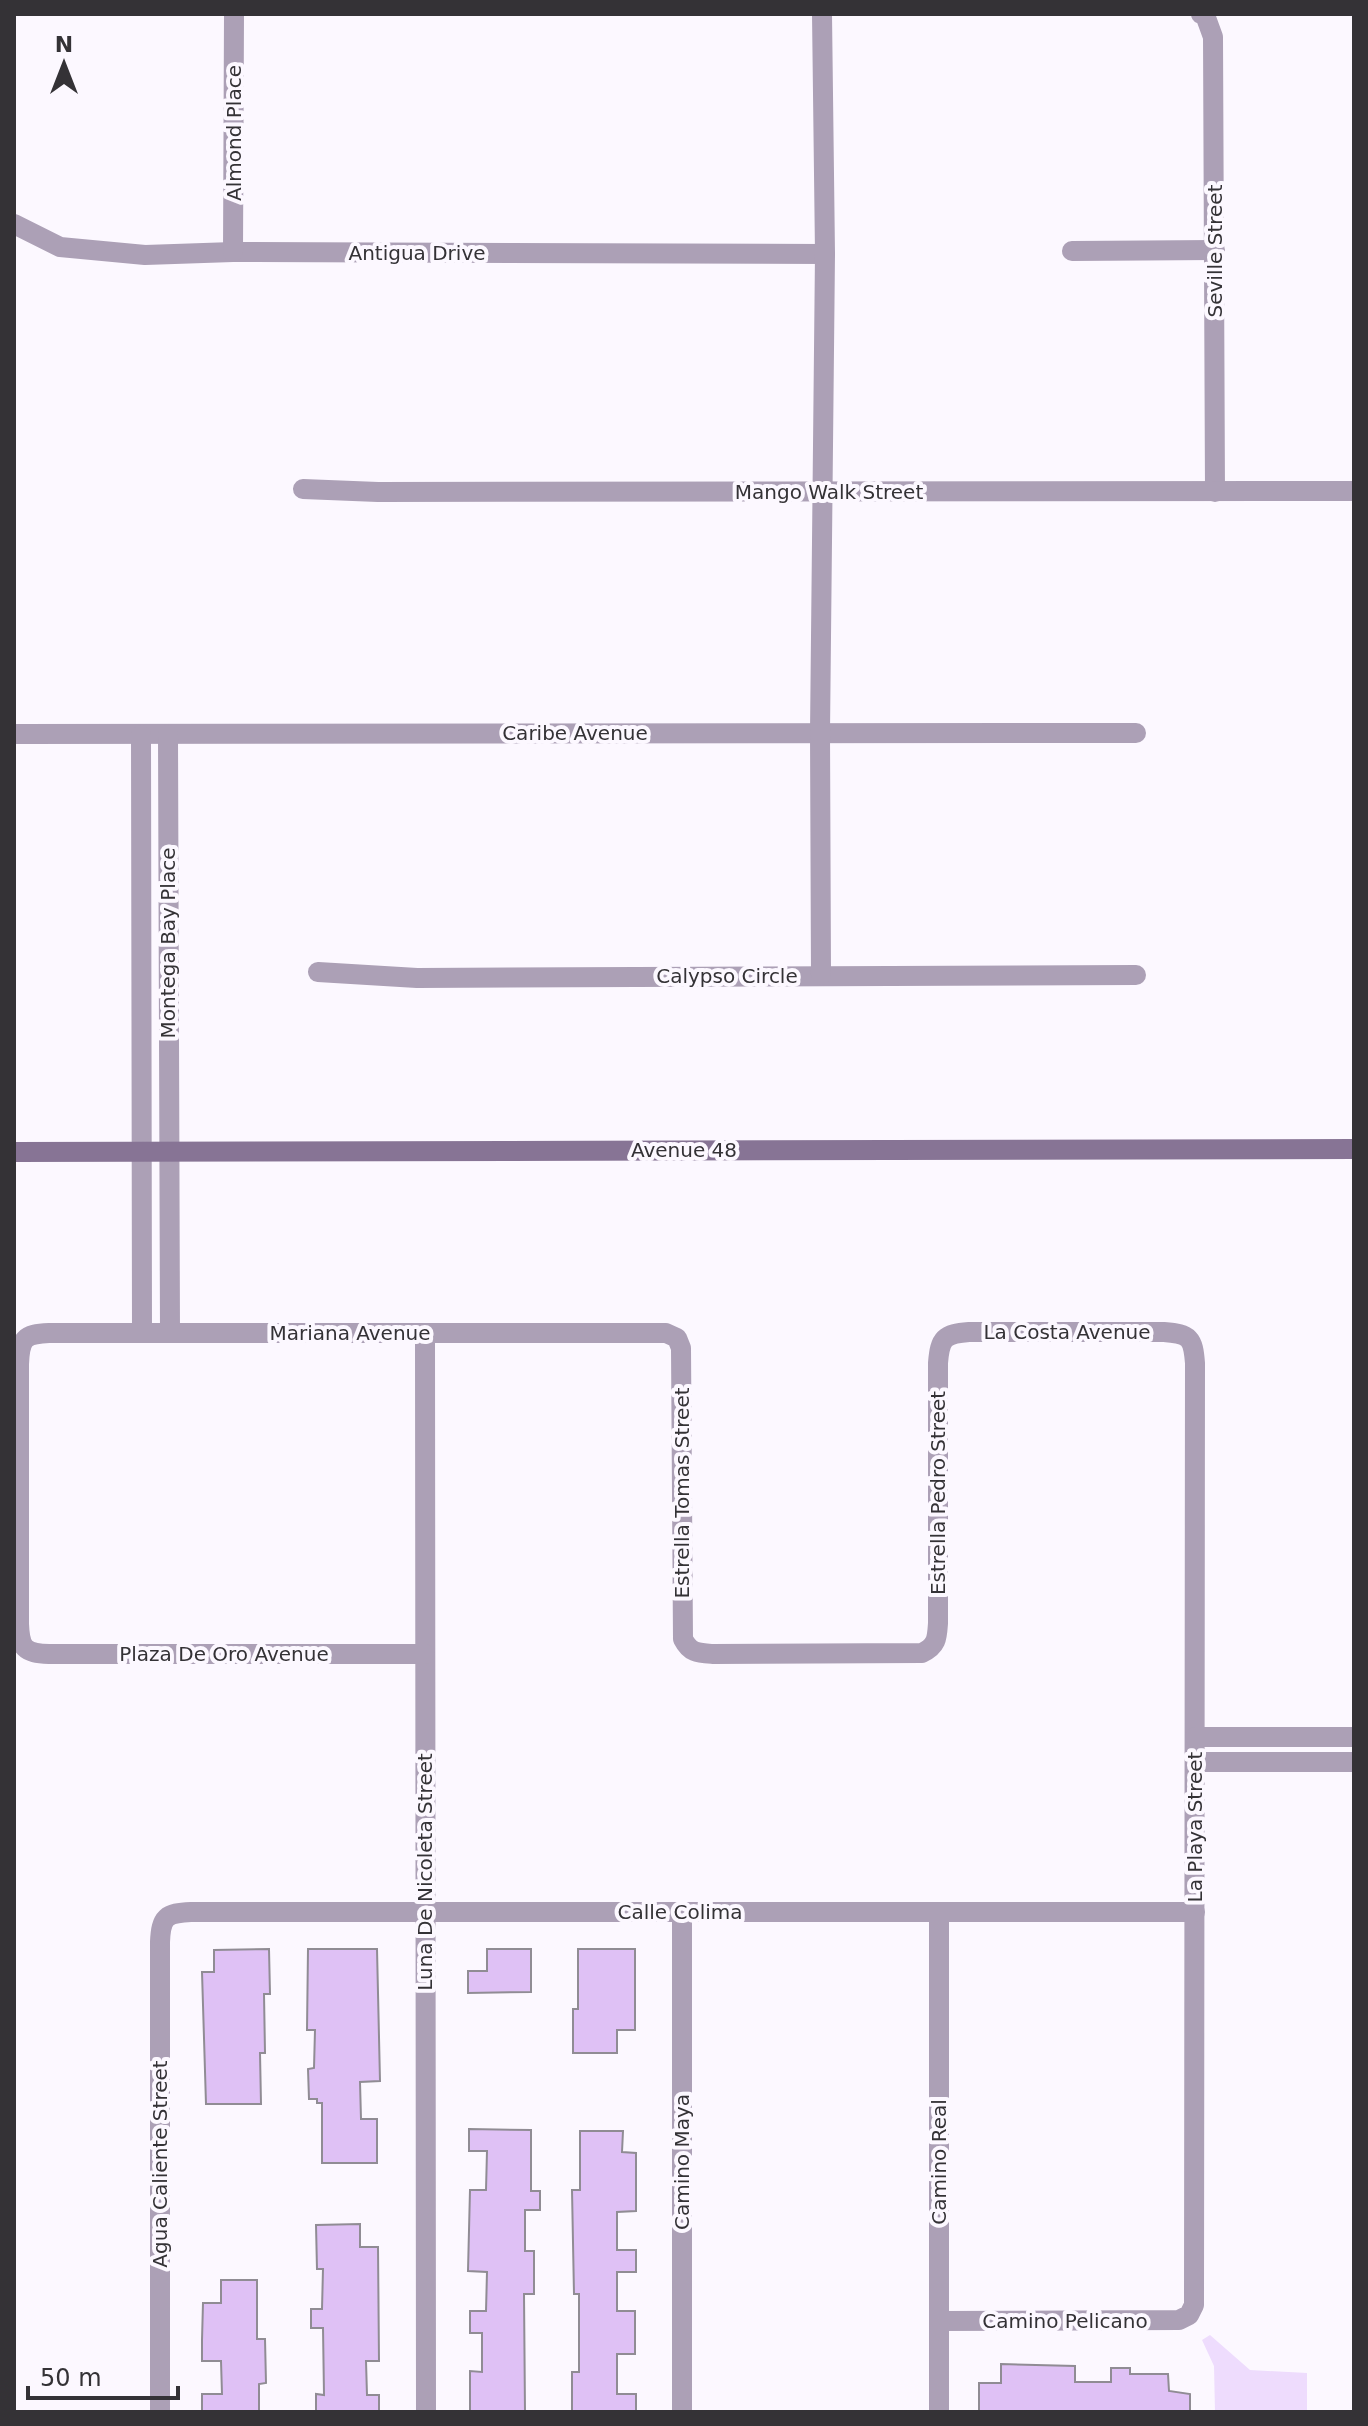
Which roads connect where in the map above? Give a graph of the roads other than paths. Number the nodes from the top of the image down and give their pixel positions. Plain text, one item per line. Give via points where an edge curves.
1 (234, 14) edge
2 (822, 14) edge
3 (1201, 14) edge
4 (14, 224) edge
5 (1215, 250) junction
6 (1072, 251) dead end
7 (233, 252) junction
8 (825, 254) junction
9 (303, 489) dead end
10 (1354, 491) edge
11 (822, 492) junction
12 (1215, 492) junction
13 (820, 733) junction
14 (1136, 733) dead end
15 (14, 734) edge
16 (141, 735) junction
17 (168, 735) junction
18 (318, 972) dead end
19 (821, 975) junction
20 (1136, 975) dead end
21 (1354, 1149) edge
22 (142, 1151) junction
23 (170, 1151) junction
24 (14, 1152) edge
25 (142, 1333) junction
26 (170, 1333) junction
27 (425, 1333) junction
28 (677, 1338) joint
29 (944, 1338) joint
30 (1189, 1338) joint
31 (688, 1648) joint
32 (24, 1649) joint
33 (425, 1654) junction
34 (1195, 1737) junction
35 (1354, 1737) edge
36 (1195, 1762) junction
37 (1354, 1762) edge
38 (425, 1912) junction
39 (682, 1912) junction
40 (939, 1912) junction
41 (1195, 1912) junction
42 (166, 1917) joint
43 (1189, 2315) joint
44 (939, 2321) junction
45 (160, 2412) edge
46 (426, 2412) edge
47 (682, 2412) edge
48 (939, 2412) edge

1 - 7 street, Almond Place
2 - 8 street
3 - 5 street, Seville Street via 1213,37
4 - 7 street, Antigua Drive via 60,247 145,255
5 - 6 street
5 - 12 street, Seville Street
7 - 8 street, Antigua Drive
8 - 11 street
9 - 11 street, Mango Walk Street
10 - 12 street, Mango Walk Street
11 - 12 street, Mango Walk Street
11 - 13 street
13 - 14 street, Caribe Avenue
13 - 17 street, Caribe Avenue
13 - 19 street
15 - 16 street, Caribe Avenue
16 - 17 street, Caribe Avenue
16 - 22 street, Montega Bay Place
17 - 23 street, Montega Bay Place
18 - 19 street, Calypso Circle via 417,978
19 - 20 street, Calypso Circle
21 - 23 main road, Avenue 48
22 - 23 main road, Avenue 48
22 - 24 main road, Avenue 48
22 - 25 street, Montega Bay Place
23 - 26 street, Montega Bay Place
25 - 26 street, Mariana Avenue
25 - 32 street, Mariana Avenue via 34,1333 20,1348 19,1639
26 - 27 street, Mariana Avenue
27 - 28 street, Mariana Avenue via 666,1333
27 - 33 street, Luna De Nicoleta Street
28 - 31 street, Estrella Tomas Street via 682,1364 682,1623
29 - 30 street, La Costa Avenue via 969,1332 1164,1332
29 - 31 street, Estrella Pedro Street via 938,1363 938,1623 933,1648 908,1654 713,1654
30 - 34 street, La Playa Street via 1195,1363
32 - 33 street, Plaza De Oro Avenue via 34,1654
33 - 38 street, Luna De Nicoleta Street
34 - 35 street
34 - 36 street, La Playa Street
36 - 37 street
36 - 41 street, La Playa Street
38 - 39 street, Calle Colima
38 - 42 street, Calle Colima via 191,1912
38 - 46 street, Luna De Nicoleta Street
39 - 40 street, Calle Colima
39 - 47 street, Camino Maya
40 - 41 street, Calle Colima
40 - 44 street, Camino Real
41 - 43 street, La Playa Street via 1195,2290
42 - 45 street, Agua Caliente Street via 160,1942
43 - 44 street, Camino Pelicano via 1164,2321
44 - 48 street, Camino Real

